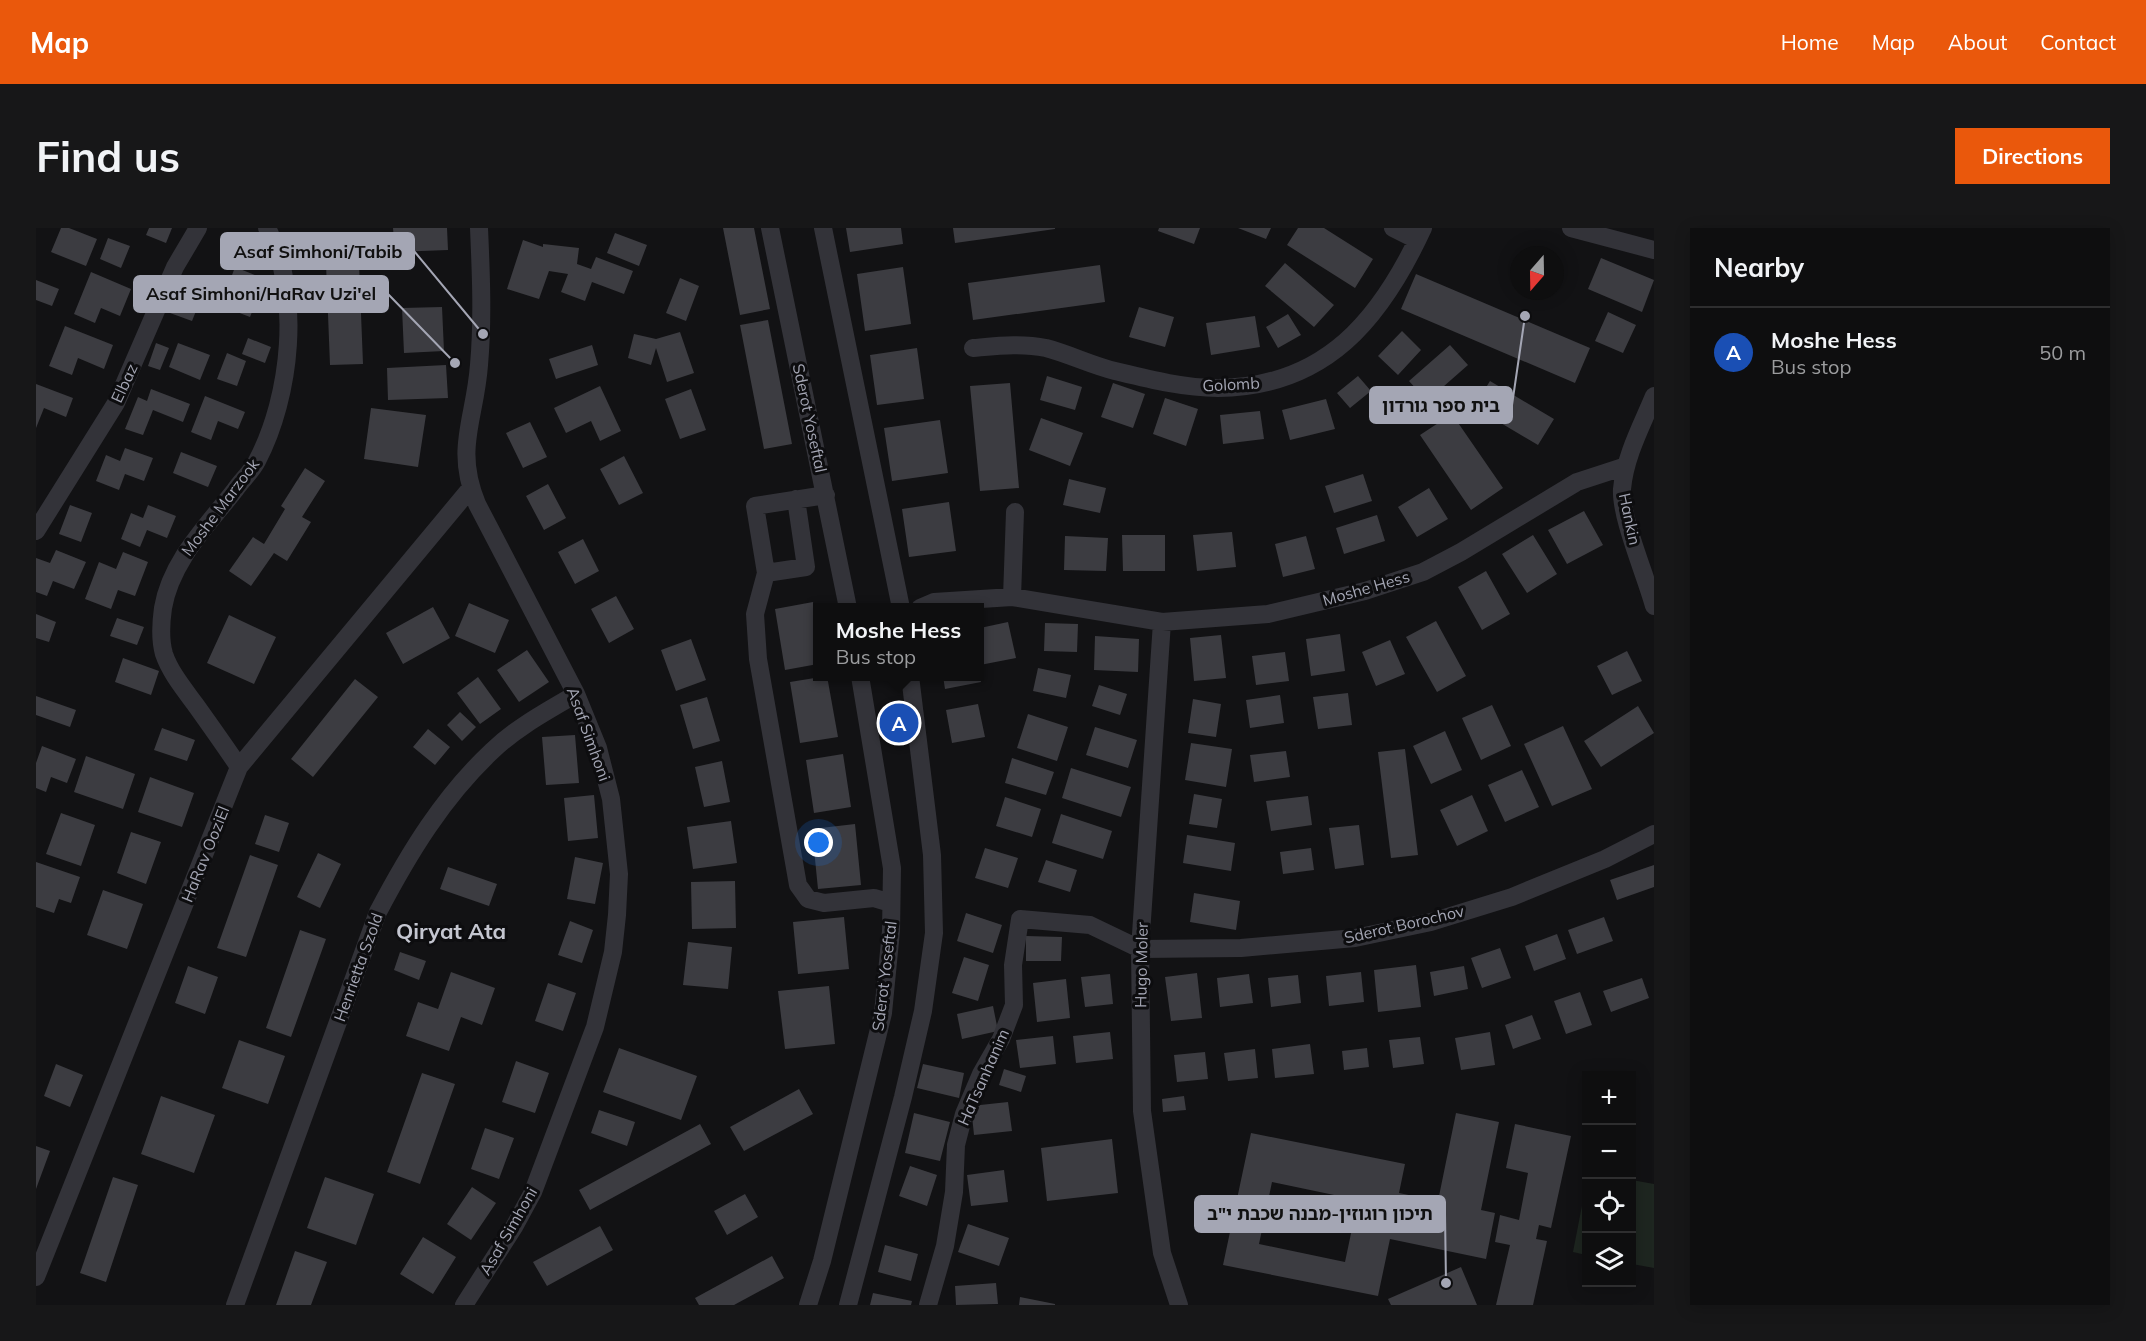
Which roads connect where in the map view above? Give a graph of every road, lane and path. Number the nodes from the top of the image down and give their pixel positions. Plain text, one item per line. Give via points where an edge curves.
1 (198, 228) edge
2 (267, 228) edge
3 (479, 228) edge
4 (770, 228) edge
5 (823, 228) edge
6 (1393, 228) edge
7 (1571, 228) edge
8 (1420, 234) edge
9 (1654, 250) edge
10 (973, 348) dead end
11 (1654, 396) edge
12 (1626, 466) junction
13 (470, 489) junction
14 (826, 495) junction
15 (796, 500) junction
16 (1015, 512) dead end
17 (36, 531) edge
18 (894, 572) junction
19 (766, 573) junction
20 (1012, 597) junction
21 (847, 603) edge
22 (900, 603) edge
23 (924, 603) edge
24 (948, 603) edge
25 (1654, 606) edge
26 (1162, 622) junction
27 (861, 681) edge
28 (910, 681) edge
29 (576, 693) junction
30 (240, 767) junction
31 (1654, 834) edge
32 (891, 903) junction
33 (1140, 949) junction
34 (36, 1277) edge
35 (235, 1305) edge
36 (464, 1305) edge
37 (808, 1305) edge
38 (848, 1305) edge
39 (928, 1305) edge
40 (1179, 1305) edge

1 - 17 street, Elbaz via 175,267 116,403
2 - 30 street, Moshe Marzook via 285,278 288,319 278,412 257,462 179,562 166,592 161,624 164,653 177,679
3 - 13 street, Asaf Simhoni via 479,364 465,455
4 - 14 street, Sderot Yoseftal
5 - 18 street
6 - 8 street
7 - 9 street
8 - 10 street, Golomb via 1372,314 1344,344 1313,365 1280,380 1247,386 1193,386 1105,368 1044,348
11 - 12 street
12 - 25 street, Hankin via 1622,491 1626,518
12 - 26 street, Moshe Hess via 1577,482 1423,572 1365,591 1268,614
13 - 29 street, Asaf Simhoni
13 - 30 street, HaRav OoziEl
14 - 15 street
14 - 21 street, Sderot Yoseftal
15 - 19 street via 806,567
15 - 19 street via 755,506
16 - 20 street
18 - 22 street
18 - 23 street, Moshe Hess
19 - 32 street via 755,614 758,659 798,885 808,899 824,903 874,898
20 - 24 street, Moshe Hess
20 - 26 street, Moshe Hess
26 - 33 street, Hugo Moler
27 - 32 street, Sderot Yoseftal via 892,868
28 - 38 street via 932,855 934,933 923,1011 906,1087
29 - 35 street, Henrietta Szold via 531,720 493,750 426,827 402,866 378,912
29 - 36 street, Asaf Simhoni via 598,748 613,808 619,874 613,952 595,1027 533,1192
30 - 34 street, HaRav OoziEl
31 - 33 street, Sderot Borochov via 1512,897 1431,922 1355,938 1241,948
32 - 37 street, Sderot Yoseftal via 883,1013
33 - 39 street, HaTsanhanim via 1090,925 1020,919 1013,965 1014,1005 964,1114 956,1145 954,1192 945,1246
33 - 40 street, Hugo Moler via 1142,1110 1162,1253

